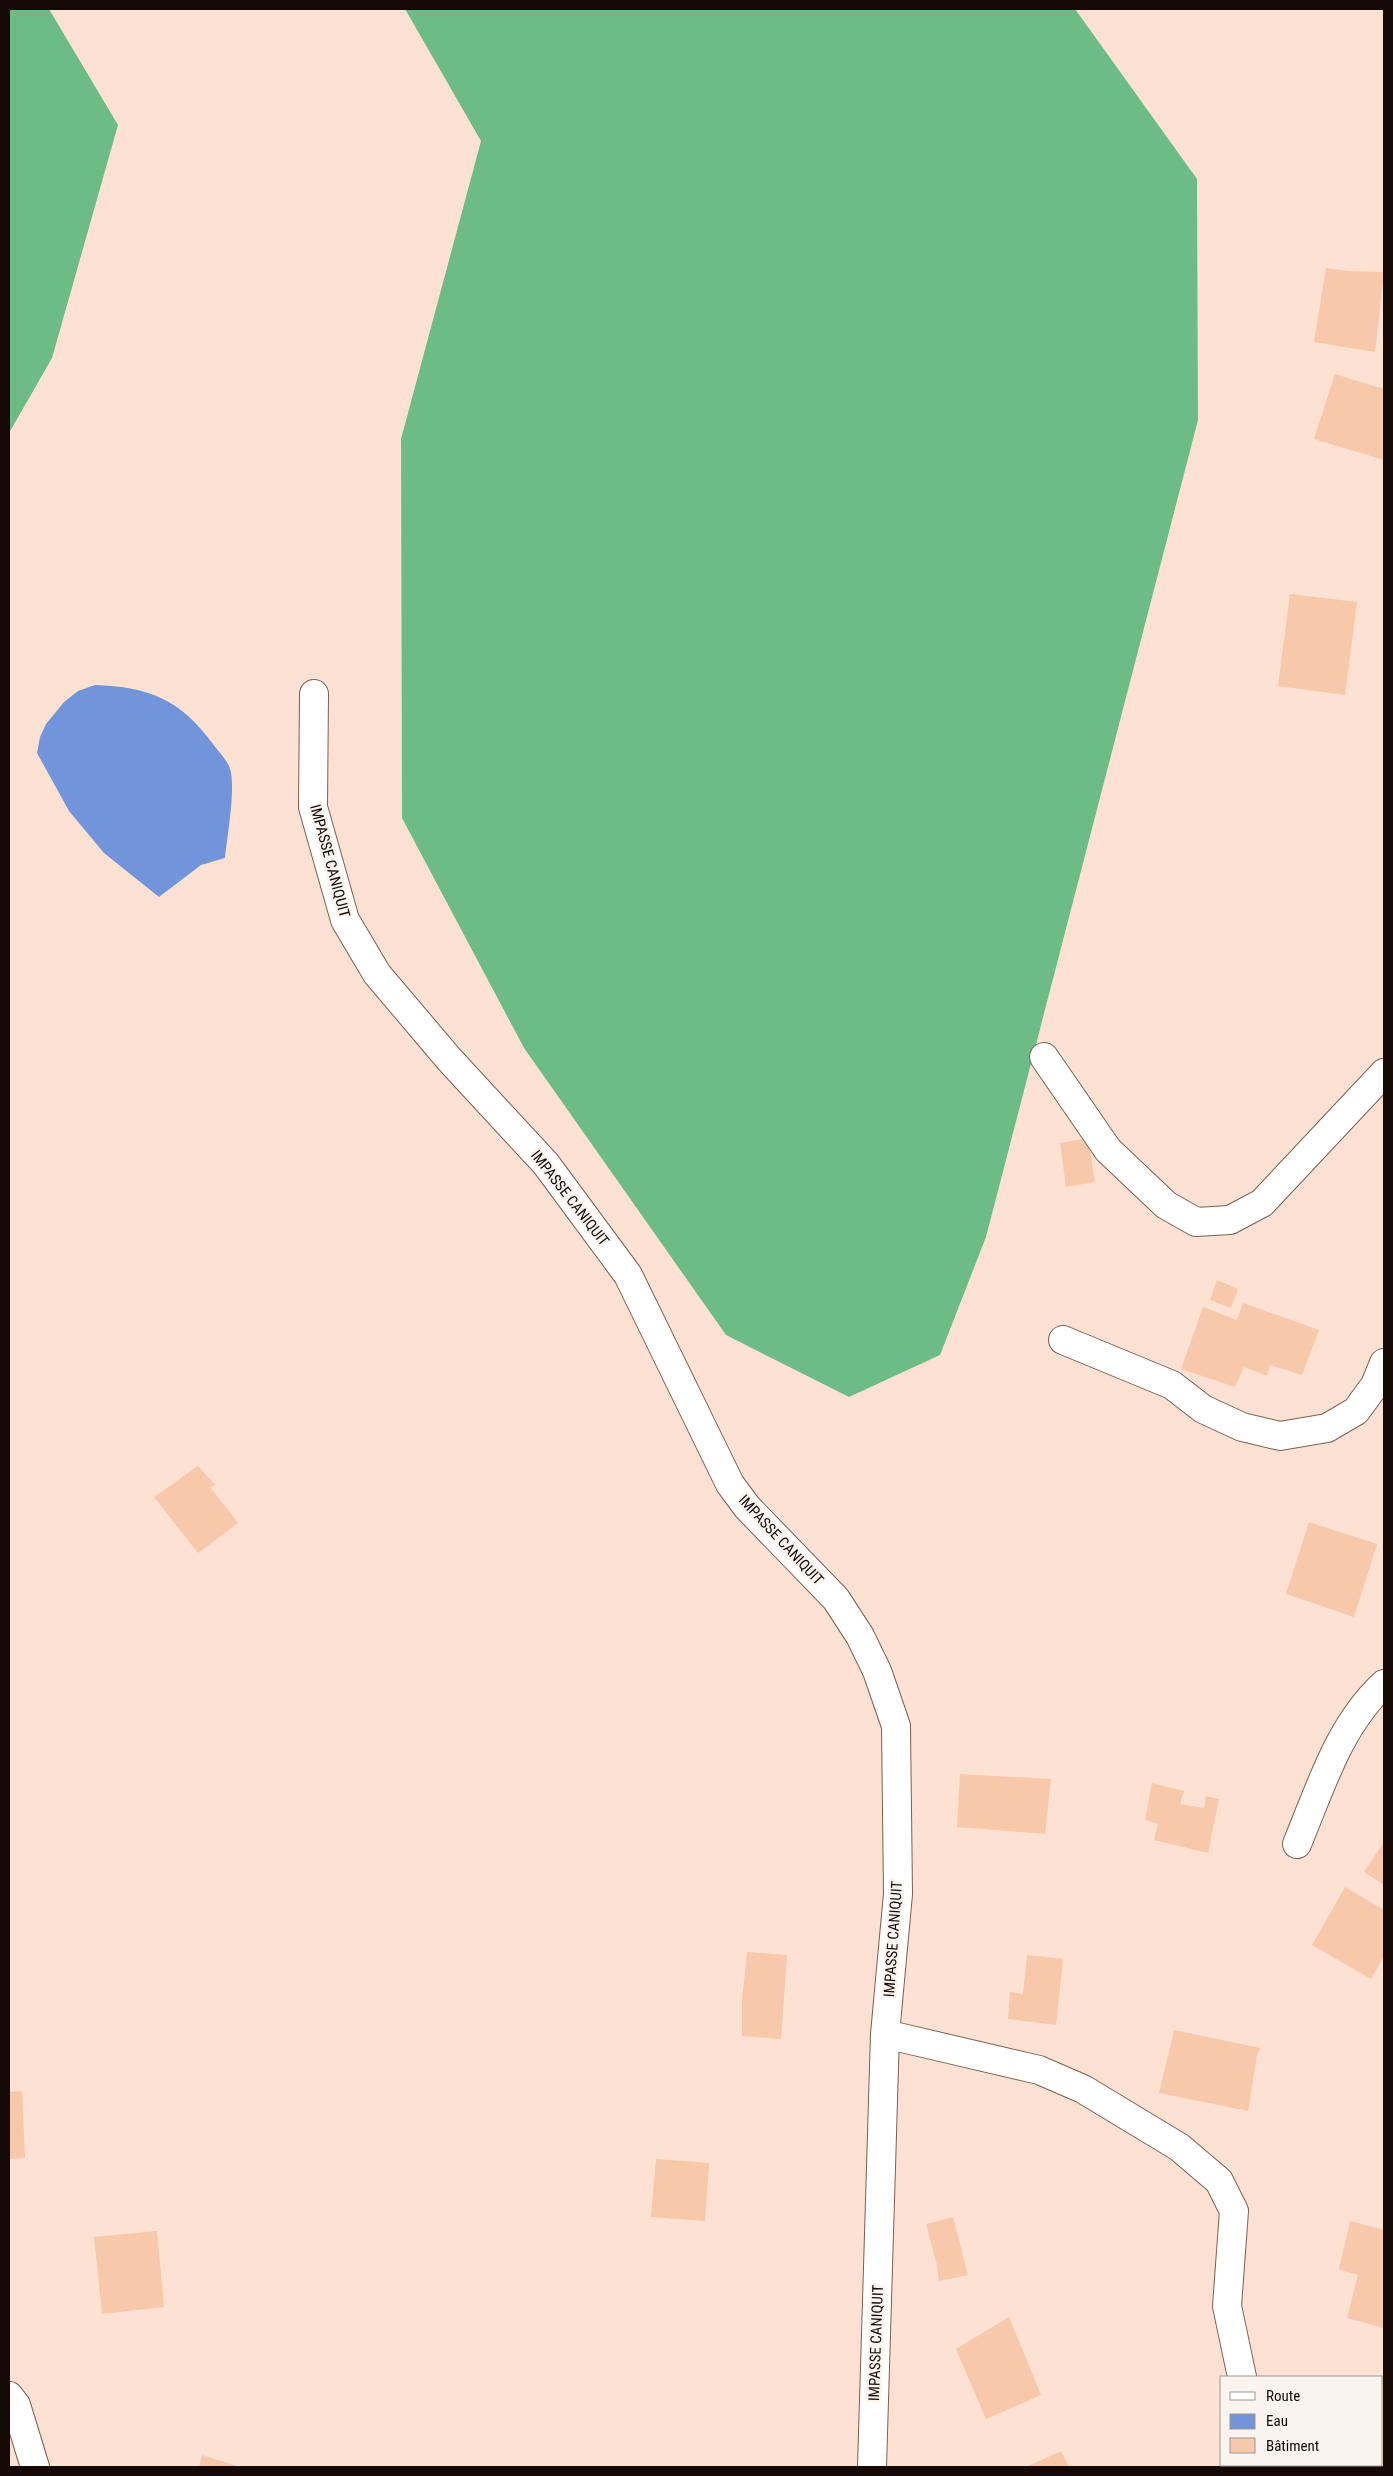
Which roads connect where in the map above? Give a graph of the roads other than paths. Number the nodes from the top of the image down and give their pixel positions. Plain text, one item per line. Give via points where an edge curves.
1 (314, 694) dead end
2 (1044, 1056) dead end
3 (1384, 1073) edge
4 (1063, 1340) dead end
5 (1384, 1363) edge
6 (1384, 1684) edge
7 (1297, 1844) dead end
8 (885, 2034) junction
9 (1242, 2376) edge
10 (9, 2396) edge
11 (34, 2467) edge
12 (872, 2467) edge

1 - 8 street, IMPASSE CANIQUIT via 313,807 345,920 377,974 546,1164 628,1275 730,1484 746,1507 836,1598 877,1671 896,1726 898,1894
2 - 3 street via 1108,1150 1166,1205 1196,1222 1230,1220 1262,1203
4 - 5 street via 1172,1385 1203,1409 1242,1427 1280,1436 1327,1428 1356,1411 1375,1385
6 - 7 street via 1365,1704 1348,1730
8 - 9 street via 1039,2070 1083,2089 1179,2147 1219,2181 1234,2211 1227,2306
8 - 12 street, IMPASSE CANIQUIT
10 - 11 street via 16,2405

